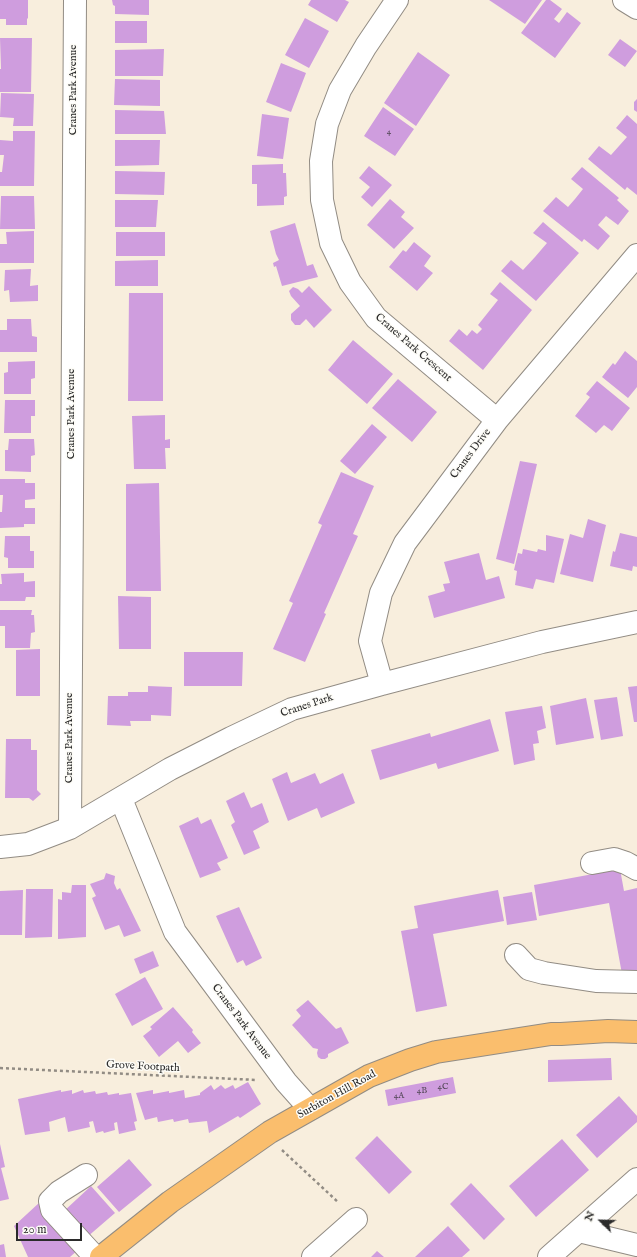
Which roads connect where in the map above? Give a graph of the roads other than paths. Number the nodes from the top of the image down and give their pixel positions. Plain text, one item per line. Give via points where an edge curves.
1 (75, 0) edge
2 (397, 0) edge
3 (624, 0) edge
4 (637, 8) edge
5 (637, 255) edge
6 (497, 420) junction
7 (637, 622) edge
8 (382, 684) junction
9 (121, 799) junction
10 (70, 828) junction
11 (0, 847) edge
12 (592, 863) dead end
13 (637, 869) edge
14 (516, 955) dead end
15 (637, 982) edge
16 (637, 1032) edge
17 (310, 1110) junction
18 (86, 1175) dead end
19 (637, 1179) edge
20 (356, 1219) road end
21 (579, 1231) junction
22 (637, 1245) edge
23 (95, 1257) edge
24 (101, 1257) edge
25 (313, 1257) edge
26 (549, 1257) edge

1 - 10 street, Cranes Park Avenue
2 - 6 street, Cranes Park Crescent via 340,90 328,124 321,161 321,184 331,243 350,282 376,318
3 - 4 street
5 - 6 street, Cranes Drive
6 - 8 street, Cranes Drive via 405,543 382,593 370,641
7 - 8 street, Cranes Park via 542,642
8 - 9 street, Cranes Park via 292,709 170,769
9 - 10 street, Cranes Park
9 - 17 street, Cranes Park Avenue via 175,932 286,1082
10 - 11 street, Cranes Park via 28,844
12 - 13 street via 614,858
14 - 15 street via 529,969 544,973 596,981
16 - 17 main road, Surbiton Hill Road via 551,1034 436,1052 369,1076
17 - 24 main road, Surbiton Hill Road via 270,1132 176,1197
18 - 23 street via 59,1192 50,1201 52,1210
19 - 21 street
20 - 25 street
21 - 22 street
21 - 26 street

